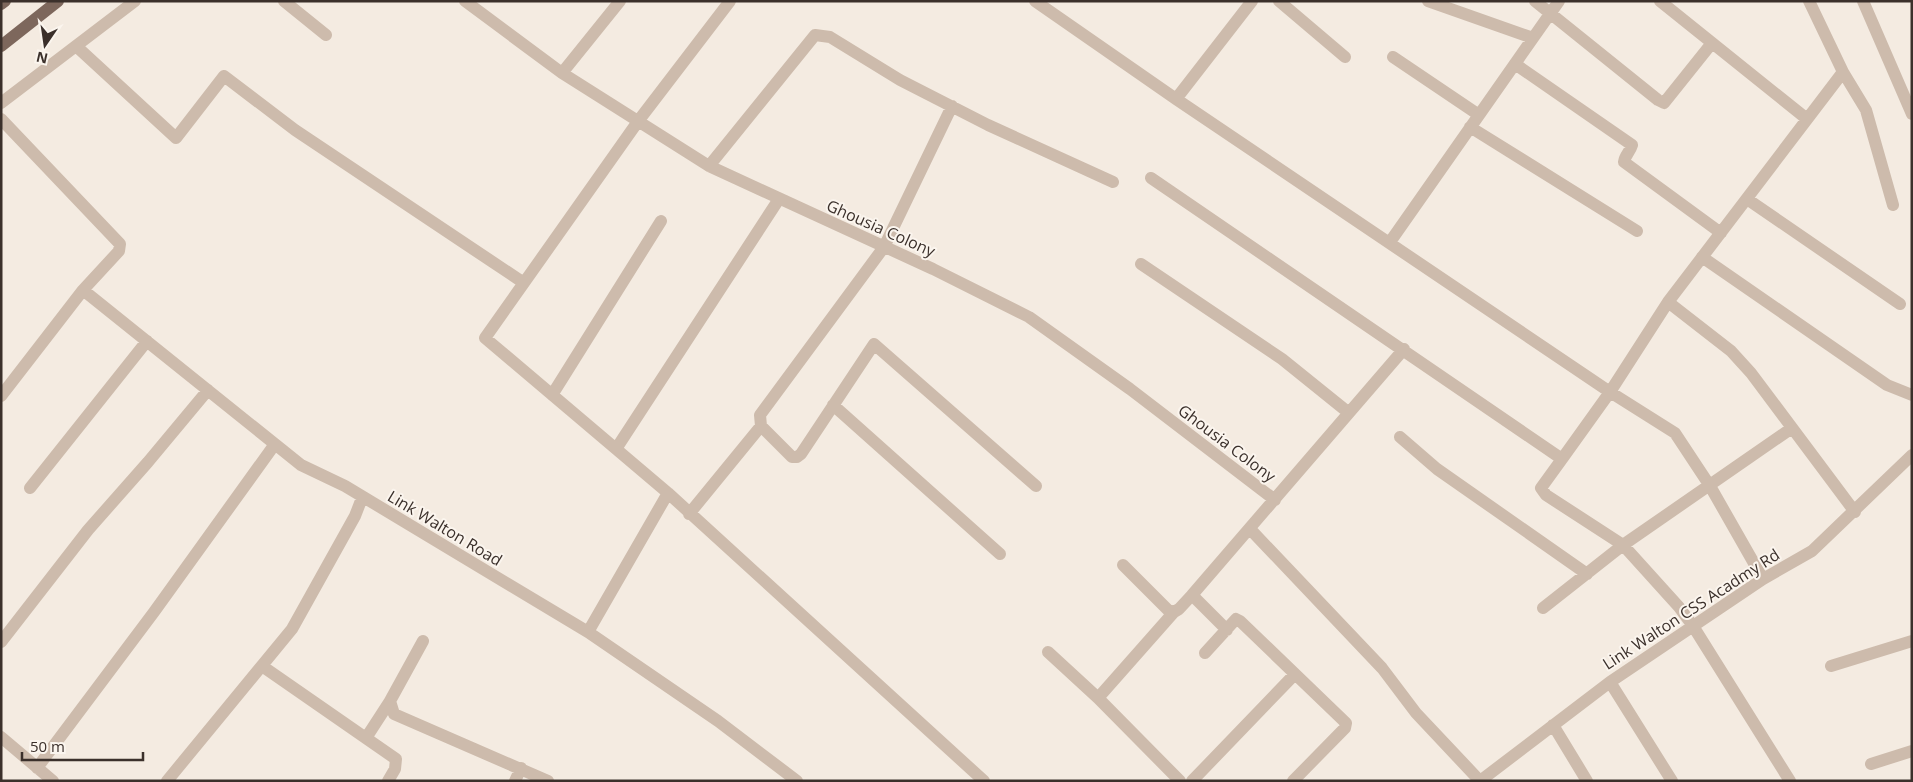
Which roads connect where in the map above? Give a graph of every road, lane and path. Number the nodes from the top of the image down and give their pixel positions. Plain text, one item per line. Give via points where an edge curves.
1 (5, 1) edge
2 (58, 1) edge
3 (136, 1) edge
4 (284, 1) edge
5 (465, 1) edge
6 (620, 1) edge
7 (730, 1) edge
8 (1035, 1) edge
9 (1252, 1) edge
10 (1279, 1) edge
11 (1428, 1) edge
12 (1535, 1) edge
13 (1559, 1) edge
14 (1660, 1) edge
15 (1809, 1) edge
16 (1863, 1) edge
17 (1, 4) edge
18 (1550, 14) junction
19 (326, 35) dead end
20 (1533, 38) junction
21 (1712, 43) junction
22 (1, 46) edge
23 (76, 46) junction
24 (1345, 56) dead end
25 (1394, 57) dead end
26 (1515, 64) junction
27 (1843, 72) junction
28 (562, 73) junction
29 (1176, 98) junction
30 (1, 102) edge
31 (952, 106) junction
32 (1912, 114) edge
33 (1479, 115) junction
34 (1, 119) edge
35 (639, 120) junction
36 (1807, 120) junction
37 (1470, 127) junction
38 (709, 166) junction
39 (1151, 178) dead end
40 (1113, 182) dead end
41 (779, 199) junction
42 (1747, 199) junction
43 (1893, 205) dead end
44 (661, 221) dead end
45 (1637, 232) dead end
46 (1721, 233) junction
47 (1390, 242) junction
48 (884, 247) junction
49 (1702, 257) junction
50 (1141, 264) dead end
51 (524, 283) junction
52 (84, 290) junction
53 (1668, 302) junction
54 (1900, 304) dead end
55 (147, 341) junction
56 (1404, 349) junction
57 (208, 390) junction
58 (1610, 392) junction
59 (552, 395) junction
60 (1912, 395) edge
61 (1, 396) edge
62 (833, 405) junction
63 (1349, 413) junction
64 (761, 426) junction
65 (1792, 428) junction
66 (1400, 438) dead end
67 (275, 444) junction
68 (616, 449) junction
69 (1912, 455) edge
70 (1562, 459) junction
71 (1036, 486) dead end
72 (1710, 486) junction
73 (30, 488) dead end
74 (668, 493) junction
75 (362, 498) junction
76 (1274, 500) junction
77 (1854, 512) junction
78 (689, 514) junction
79 (1250, 529) junction
80 (1623, 545) junction
81 (1000, 554) dead end
82 (1123, 565) dead end
83 (1586, 574) junction
84 (1763, 579) junction
85 (1192, 596) junction
86 (1543, 608) dead end
87 (1174, 612) junction
88 (1693, 626) junction
89 (1227, 630) junction
90 (588, 632) junction
91 (423, 640) dead end
92 (1912, 641) edge
93 (1, 642) edge
94 (1048, 652) dead end
95 (1205, 653) dead end
96 (262, 666) junction
97 (1831, 666) dead end
98 (1295, 674) junction
99 (1610, 682) junction
100 (1098, 698) junction
101 (390, 701) junction
102 (1553, 725) junction
103 (1, 737) edge
104 (366, 738) junction
105 (1912, 751) edge
106 (1870, 764) dead end
107 (521, 768) junction
108 (42, 776) edge
109 (167, 781) edge
110 (388, 781) edge
111 (515, 781) edge
112 (548, 781) edge
113 (797, 781) edge
114 (984, 781) edge
115 (1180, 781) edge
116 (1192, 781) edge
117 (1293, 781) edge
118 (1480, 781) edge
119 (1587, 781) edge
120 (1672, 781) edge
121 (1790, 781) edge

1 - 17 main road
2 - 22 main road
3 - 23 street
4 - 19 street
5 - 28 street, Ghousia Colony
6 - 28 street
7 - 35 street
8 - 29 street
9 - 29 street
10 - 24 street
11 - 20 street
12 - 18 street
13 - 18 street
14 - 21 street
15 - 27 street
16 - 32 street
18 - 20 street
18 - 21 street via 1664,103
20 - 26 street
21 - 36 street
23 - 30 street
23 - 51 street via 176,138 224,76 295,130
25 - 33 street
26 - 33 street
26 - 46 street via 1632,145 1624,162
27 - 36 street
27 - 43 street via 1866,110
28 - 35 street, Ghousia Colony
29 - 47 street
31 - 38 street via 900,80 830,37 815,35
31 - 40 street
31 - 48 street
33 - 37 street
34 - 52 street via 120,244 120,250
35 - 38 street, Ghousia Colony
35 - 51 street
36 - 42 street
37 - 45 street
37 - 47 street
38 - 41 street, Ghousia Colony
39 - 56 street
41 - 48 street, Ghousia Colony
41 - 68 street
42 - 46 street
42 - 54 street
44 - 59 street
46 - 49 street
47 - 58 street
48 - 64 street via 760,415
48 - 76 street, Ghousia Colony via 1029,317 1130,389
49 - 53 street
49 - 60 street via 1887,385
50 - 63 street via 1282,359
51 - 59 street via 485,338
52 - 55 street
52 - 61 street
53 - 58 street
53 - 65 street via 1731,351
55 - 57 street
55 - 73 street
56 - 63 street
56 - 70 street
57 - 67 street
57 - 93 street via 88,530
58 - 70 street
58 - 72 street via 1675,433
59 - 68 street
62 - 64 street via 797,457 792,457
62 - 71 street via 874,344
62 - 81 street
63 - 76 street
64 - 78 street
65 - 72 street
65 - 77 street
66 - 83 street via 1437,469
67 - 75 street via 302,465
67 - 108 street via 154,612
68 - 74 street
69 - 77 street, Link Walton CSS Acadmy Rd
70 - 80 street via 1541,488 1546,495
72 - 80 street
72 - 84 street
74 - 78 street
74 - 90 street
75 - 90 street, Link Walton Road
75 - 96 street, Link Walton Road via 292,629
76 - 79 street
77 - 84 street, Link Walton CSS Acadmy Rd via 1812,551
78 - 114 street
79 - 85 street
79 - 118 street via 1382,668 1416,713
80 - 83 street
80 - 88 street
82 - 87 street via 1168,610
83 - 86 street
84 - 88 street, Link Walton CSS Acadmy Rd
85 - 87 street
85 - 89 street
87 - 100 street
88 - 99 street, Link Walton CSS Acadmy Rd
88 - 121 street
89 - 95 street
89 - 98 street via 1236,619 1240,621
90 - 113 street, Link Walton Road via 718,721
91 - 101 street
92 - 97 street
94 - 100 street
96 - 104 street
96 - 109 street, Link Walton Road
98 - 116 street
98 - 117 street via 1346,723 1345,728
99 - 102 street, Link Walton CSS Acadmy Rd
99 - 120 street
100 - 115 street
101 - 104 street
101 - 107 street via 394,714
102 - 118 street, Link Walton CSS Acadmy Rd
102 - 119 street
103 - 108 street
104 - 110 street via 396,759
105 - 106 street
107 - 111 street
107 - 112 street

